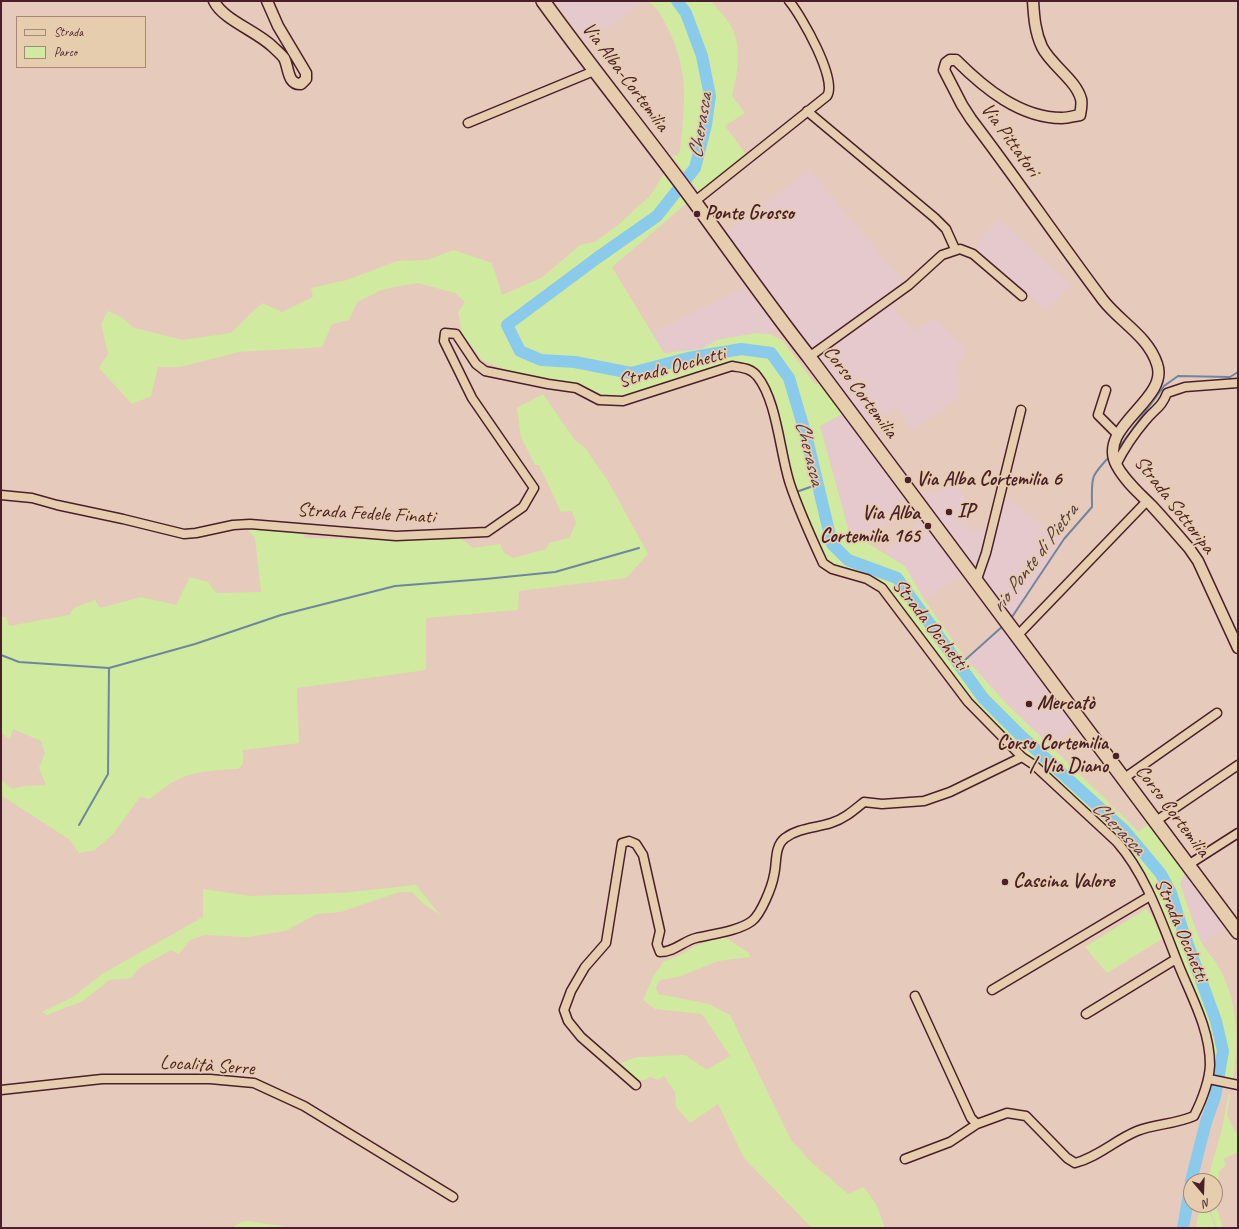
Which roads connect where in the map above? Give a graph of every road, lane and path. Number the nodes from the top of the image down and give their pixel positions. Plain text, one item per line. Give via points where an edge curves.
1 (214, 1) edge
2 (267, 1) edge
3 (543, 1) edge
4 (789, 1) edge
5 (1033, 1) edge
6 (594, 71) junction
7 (807, 111) junction
8 (468, 123) dead end
9 (693, 200) junction
10 (955, 249) junction
11 (1022, 296) dead end
12 (445, 333) joint
13 (809, 357) junction
14 (1238, 383) edge
15 (1106, 390) dead end
16 (1021, 410) dead end
17 (1118, 435) junction
18 (1114, 457) junction
19 (1, 495) edge
20 (1147, 501) junction
21 (976, 582) junction
22 (1007, 622) junction
23 (1238, 648) edge
24 (1216, 713) dead end
25 (1022, 757) junction
26 (1238, 765) edge
27 (1123, 779) junction
28 (1156, 821) junction
29 (1238, 832) edge
30 (1188, 865) junction
31 (1150, 896) junction
32 (1238, 932) edge
33 (1176, 959) junction
34 (992, 990) dead end
35 (915, 996) dead end
36 (1086, 1014) dead end
37 (1209, 1079) junction
38 (636, 1084) dead end
39 (1238, 1085) edge
40 (1, 1090) edge
41 (977, 1124) junction
42 (904, 1159) dead end
43 (453, 1198) dead end

1 - 2 street via 223,12 268,42 283,57 291,81 300,84 306,79 306,74 278,26
3 - 6 main road, Via Alba-Cortemilia
4 - 7 street via 799,13 830,85 827,96
5 - 17 street, Via Pittatori via 1035,26 1042,46 1051,61 1072,84 1081,100 1080,115 1062,118 1038,115 1011,105 974,78 956,60 946,63 944,70 971,119 1104,301 1136,332 1158,365 1157,381
6 - 8 street
6 - 9 main road, Via Alba-Cortemilia
7 - 9 street
7 - 10 street via 935,218 946,229
9 - 13 main road, Corso Cortemilia via 761,296
10 - 11 street via 964,249 973,254
10 - 13 street via 936,259 909,285
12 - 19 street, Strada Fedele Finati via 444,341 472,398 534,488 523,507 487,532 396,536 250,524 184,534 32,498
12 - 25 street, Strada Occhetti via 456,334 476,364 485,371 576,388 599,400 623,401 732,366 749,369 763,386 772,409 790,484 823,563 832,569 868,579 882,588 968,702
13 - 21 main road, Corso Cortemilia
14 - 18 street, Strada Sottoripa via 1185,387 1167,393 1163,404
15 - 17 street via 1098,415
16 - 21 street via 986,553
17 - 18 street, Via Pittatori
18 - 20 street, Strada Sottoripa
20 - 22 street
20 - 23 street, Strada Sottoripa via 1189,548 1198,562
21 - 22 main road, Corso Cortemilia
22 - 27 main road, Corso Cortemilia
24 - 27 street
25 - 31 street, Strada Occhetti via 1034,765 1117,842 1128,855
25 - 38 street via 950,792 924,801 882,804 864,802 847,817 800,830 783,839 776,855 775,875 766,898 752,921 694,938 669,952 660,952 660,931 643,855 636,844 629,841 622,844 606,944 581,973 570,991 564,1010 568,1021 581,1037
26 - 28 street
27 - 28 main road, Corso Cortemilia
28 - 30 main road, Corso Cortemilia
29 - 30 street
30 - 32 main road, Corso Cortemilia
31 - 33 street, Strada Occhetti
31 - 34 street
33 - 36 street
33 - 37 street, Strada Occhetti via 1205,1030
35 - 41 street via 971,1118
37 - 39 street
37 - 41 street, Strada Occhetti via 1194,1116 1183,1121 1140,1130 1075,1163 1026,1116 1007,1113
40 - 43 street, Località Serre via 102,1079 210,1079 254,1083 304,1106
41 - 42 street, Strada Occhetti via 950,1142

